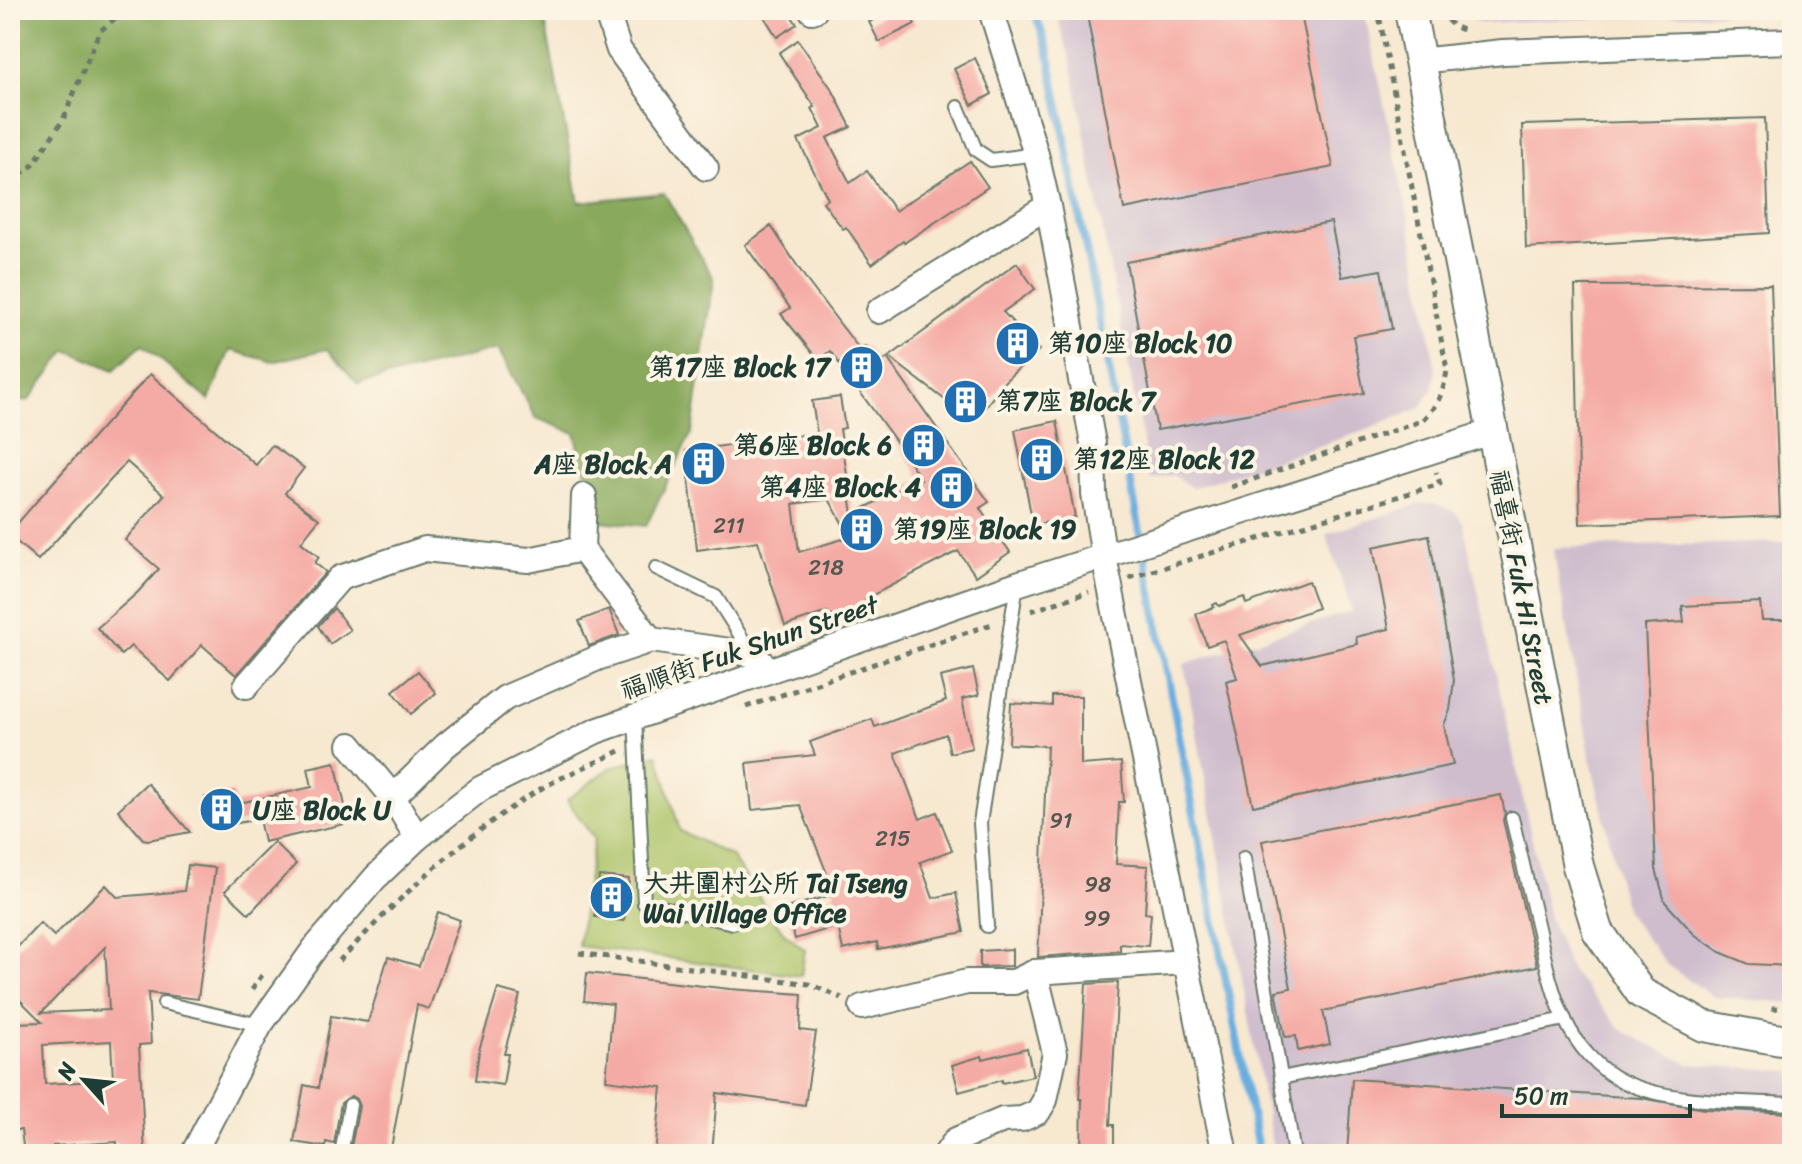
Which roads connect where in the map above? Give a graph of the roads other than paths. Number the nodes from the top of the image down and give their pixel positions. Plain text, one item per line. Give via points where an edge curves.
1 (606, 10) edge
2 (991, 10) edge
3 (1410, 10) edge
4 (1792, 41) edge
5 (1419, 61) junction
6 (958, 107) dead end
7 (1036, 154) junction
8 (706, 168) dead end
9 (1048, 206) junction
10 (879, 311) dead end
11 (1491, 432) junction
12 (584, 496) dead end
13 (582, 549) junction
14 (1112, 554) junction
15 (656, 568) dead end
16 (1017, 584) junction
17 (651, 640) junction
18 (761, 662) junction
19 (246, 686) dead end
20 (635, 717) junction
21 (350, 745) dead end
22 (393, 797) junction
23 (1512, 818) dead end
24 (417, 838) junction
25 (1244, 858) dead end
26 (733, 923) dead end
27 (987, 926) dead end
28 (1186, 962) junction
29 (1035, 972) junction
30 (164, 1003) dead end
31 (862, 1007) road end
32 (1565, 1019) junction
33 (260, 1025) junction
34 (1792, 1042) edge
35 (1281, 1078) junction
36 (1792, 1104) edge
37 (350, 1105) dead end
38 (193, 1154) edge
39 (341, 1154) edge
40 (946, 1154) edge
41 (1225, 1154) edge
42 (1294, 1154) edge

1 - 8 street via 619,50
2 - 7 street
3 - 5 street, 福喜街 Fuk Hi Street
4 - 5 street via 1503,52
5 - 11 street, 福喜街 Fuk Hi Street
6 - 7 lane via 976,150 991,160
7 - 9 street
9 - 10 street
9 - 14 street via 1093,443 1094,494
11 - 14 street, 福順街 Fuk Shun Street
11 - 34 street, 福喜街 Fuk Hi Street via 1578,866 1598,931 1641,993 1704,1026
12 - 13 street
13 - 17 street
13 - 19 street via 528,560 425,549 340,578
14 - 16 street, 福順街 Fuk Shun Street
14 - 28 street
15 - 18 lane via 716,597
16 - 18 street, 福順街 Fuk Shun Street
16 - 27 lane via 980,823
17 - 18 street
17 - 22 street via 505,698
18 - 20 street, 福順街 Fuk Shun Street
20 - 24 street, 福順街 Fuk Shun Street via 480,789
20 - 26 lane via 644,903
21 - 22 street
22 - 24 street
23 - 32 lane via 1547,969
24 - 33 street, 福順街 Fuk Shun Street via 315,948
25 - 35 lane
28 - 29 street
28 - 41 street
29 - 31 street via 1014,982 967,982
29 - 40 street via 1055,1053 1045,1100 1038,1112 956,1140
30 - 33 lane
32 - 35 lane
32 - 36 lane via 1584,1050 1624,1082 1685,1097
33 - 38 street, 福順街 Fuk Shun Street
35 - 42 lane
37 - 39 lane

